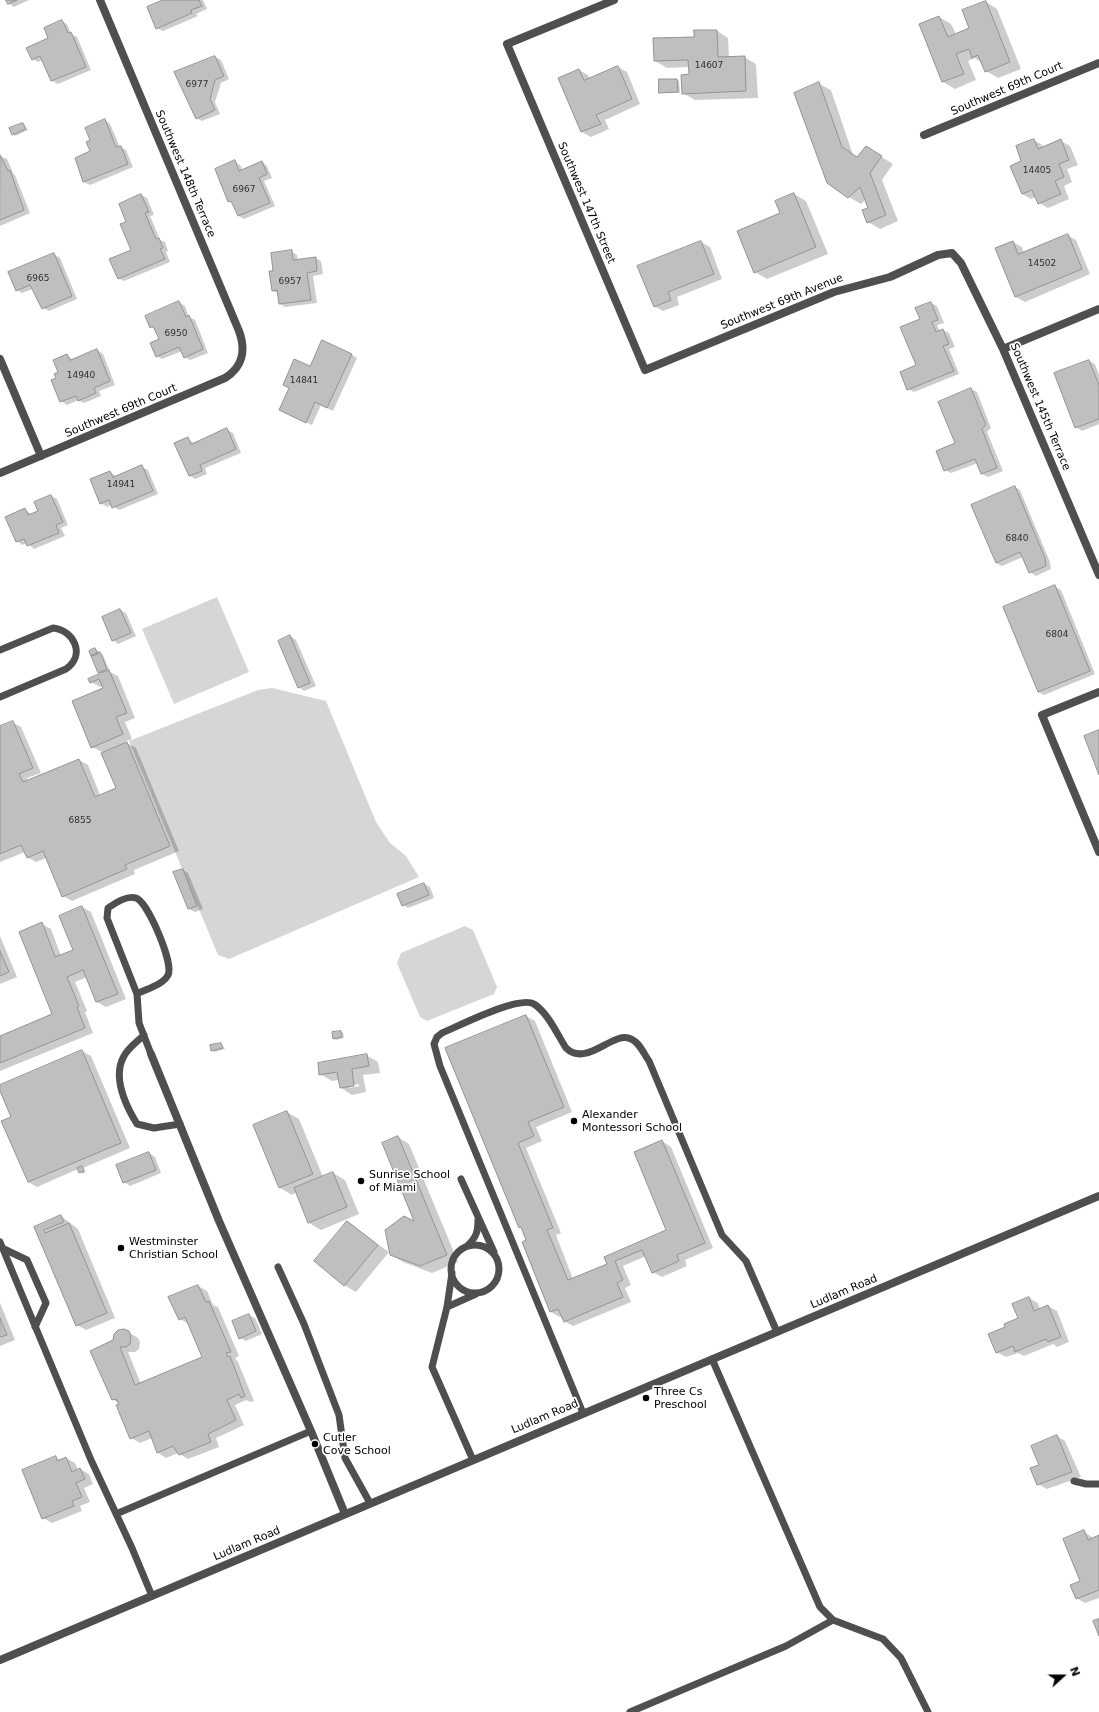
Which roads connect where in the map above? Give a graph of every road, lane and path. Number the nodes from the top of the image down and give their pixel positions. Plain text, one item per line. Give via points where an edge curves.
1 (100, 0) edge
2 (614, 0) edge
3 (1099, 63) edge
4 (924, 135) dead end
5 (952, 253) joint
6 (1099, 309) edge
7 (1004, 350) junction
8 (242, 358) joint
9 (0, 359) edge
10 (645, 370) joint
11 (41, 456) junction
12 (0, 473) edge
13 (1099, 575) edge
14 (0, 650) edge
15 (1099, 692) edge
16 (0, 697) edge
17 (1099, 852) edge
18 (137, 994) junction
19 (144, 1035) junction
20 (151, 1054) joint
21 (180, 1124) junction
22 (461, 1179) dead end
23 (1099, 1196) edge
24 (478, 1216) junction
25 (1, 1245) edge
26 (467, 1246) junction
27 (496, 1256) junction
28 (278, 1267) dead end
29 (452, 1273) junction
30 (481, 1292) junction
31 (447, 1307) junction
32 (35, 1327) junction
33 (777, 1332) junction
34 (712, 1359) junction
35 (583, 1413) junction
36 (311, 1431) junction
37 (473, 1460) junction
38 (1074, 1481) dead end
39 (1099, 1484) edge
40 (370, 1504) junction
41 (116, 1514) junction
42 (345, 1514) junction
43 (152, 1596) junction
44 (833, 1620) junction
45 (0, 1660) edge
46 (630, 1712) edge
47 (928, 1712) edge

1 - 8 street, Southwest 148th Terrace via 239,331 243,344
2 - 10 street, Southwest 147th Street via 507,44
3 - 4 street, Southwest 69th Court
5 - 7 street, Southwest 145th Terrace via 961,262
5 - 10 street, Southwest 69th Avenue via 938,255 890,277 834,292
6 - 7 street
7 - 13 street, Southwest 145th Terrace
8 - 11 street, Southwest 69th Court via 236,370 225,378
9 - 11 street
11 - 12 street, Southwest 69th Court
14 - 16 lane via 53,628 69,634 74,639 77,649 74,661 66,668
15 - 17 street via 1042,715
18 - 18 lane via 163,982 170,969 168,958 149,914 144,905 136,898 130,897 108,908 107,918
18 - 19 lane via 139,1022
19 - 20 lane
19 - 21 lane via 124,1056 120,1070 122,1092 129,1111 137,1124 154,1128
20 - 21 street
21 - 36 street via 219,1221
22 - 24 lane
23 - 33 street, Ludlam Road
24 - 26 lane via 478,1231
24 - 27 lane
25 - 32 lane
25 - 32 lane via 27,1260 46,1303
26 - 27 lane via 483,1246
26 - 29 lane via 454,1257
27 - 30 lane via 500,1270 498,1278 494,1285
28 - 40 lane via 304,1324 339,1415 345,1458
29 - 30 lane via 454,1281 460,1287 473,1293
29 - 31 lane
30 - 31 lane
31 - 37 lane via 432,1367
32 - 41 lane
33 - 34 street, Ludlam Road
33 - 35 lane via 746,1261 722,1235 649,1061 637,1043 624,1037 590,1052 571,1052 545,1016 535,1005 527,1001 512,1004 442,1033 434,1044 440,1066
34 - 35 street, Ludlam Road
34 - 44 lane via 820,1607
35 - 37 street, Ludlam Road
36 - 41 lane
36 - 42 street
37 - 40 street, Ludlam Road
38 - 39 lane
40 - 42 street, Ludlam Road
41 - 43 lane
42 - 43 street, Ludlam Road
43 - 45 street, Ludlam Road
44 - 46 lane via 786,1646
44 - 47 lane via 883,1639 901,1658

